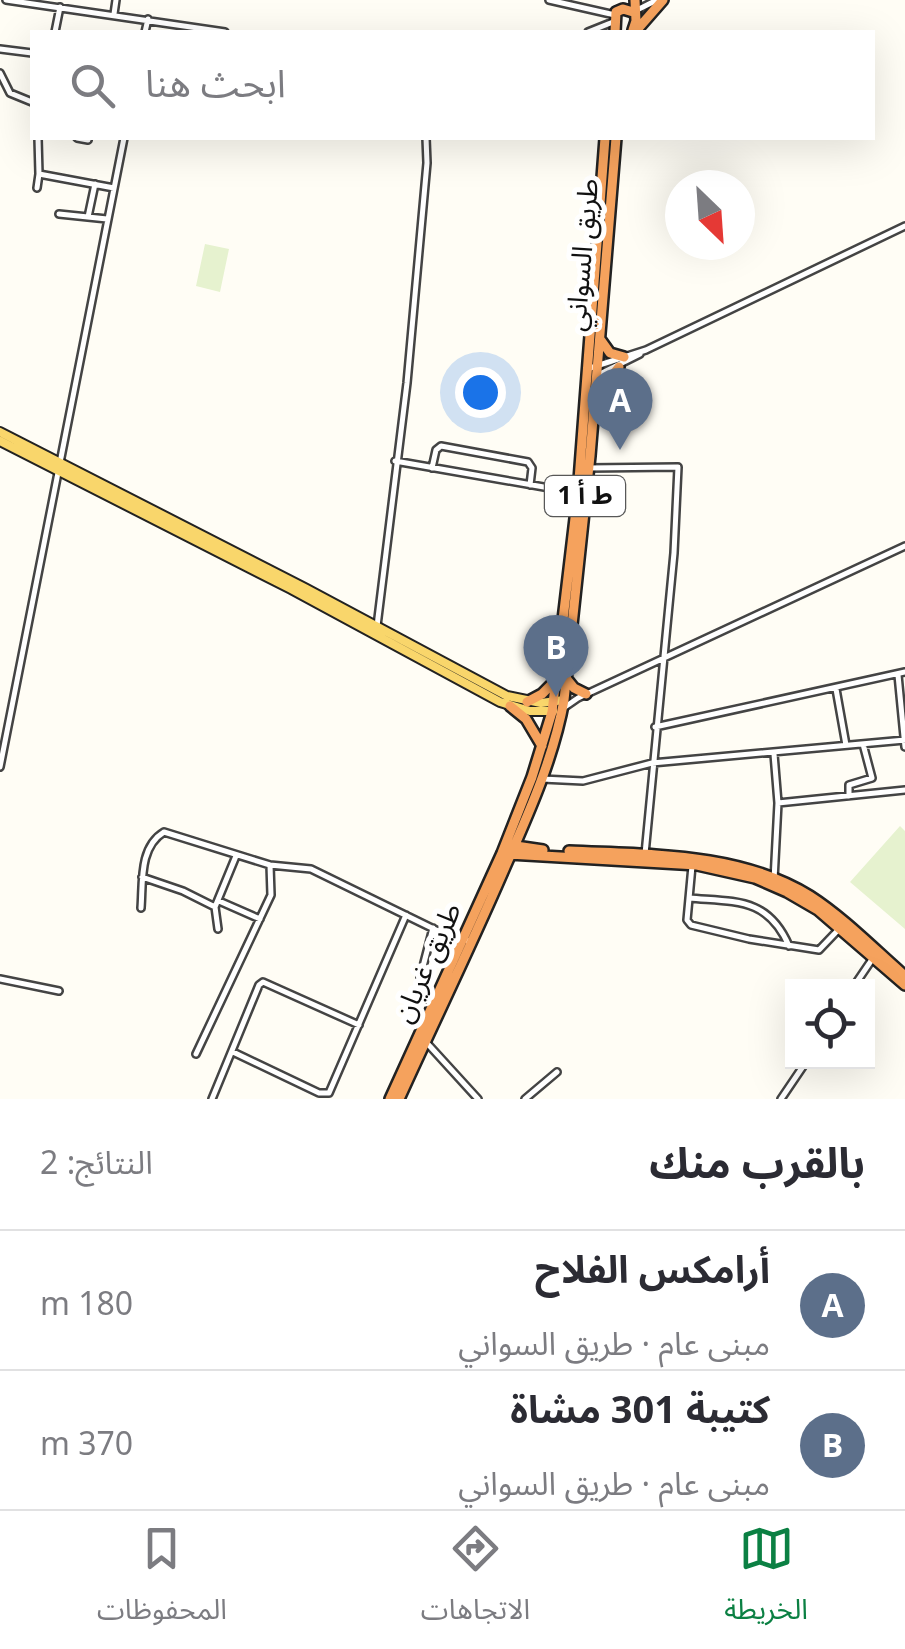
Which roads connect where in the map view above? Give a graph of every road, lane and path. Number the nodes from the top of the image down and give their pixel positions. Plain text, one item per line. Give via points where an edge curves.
1 (6, 0) edge
2 (116, 0) edge
3 (549, 0) edge
4 (618, 0) edge
5 (634, 0) edge
6 (660, 0) edge
7 (60, 6) junction
8 (634, 13) junction
9 (114, 14) junction
10 (148, 18) junction
11 (615, 22) edge
12 (55, 30) edge
13 (145, 30) edge
14 (214, 30) edge
15 (634, 30) edge
16 (635, 30) edge
17 (0, 48) edge
18 (30, 53) edge
19 (0, 72) edge
20 (30, 101) edge
21 (38, 140) edge
22 (124, 140) edge
23 (426, 140) edge
24 (605, 140) edge
25 (616, 140) edge
26 (38, 174) junction
27 (95, 184) junction
28 (36, 188) dead end
29 (114, 188) junction
30 (59, 214) dead end
31 (88, 217) junction
32 (108, 219) junction
33 (905, 226) edge
34 (598, 336) junction
35 (622, 362) junction
36 (592, 373) junction
37 (594, 402) junction
38 (0, 432) edge
39 (0, 441) edge
40 (395, 461) junction
41 (59, 467) junction
42 (432, 468) junction
43 (588, 468) junction
44 (530, 486) junction
45 (578, 493) junction
46 (905, 546) edge
47 (376, 630) junction
48 (662, 660) junction
49 (901, 673) edge
50 (562, 676) junction
51 (836, 689) junction
52 (582, 696) junction
53 (527, 702) junction
54 (510, 706) junction
55 (558, 706) junction
56 (655, 727) junction
57 (905, 742) edge
58 (863, 744) junction
59 (542, 746) junction
60 (846, 746) junction
61 (774, 754) junction
62 (652, 764) junction
63 (0, 767) edge
64 (538, 778) junction
65 (905, 790) edge
66 (849, 796) junction
67 (778, 803) junction
68 (508, 849) junction
69 (236, 856) junction
70 (645, 858) junction
71 (270, 865) junction
72 (692, 865) junction
73 (142, 877) junction
74 (774, 882) junction
75 (689, 898) junction
76 (216, 904) junction
77 (141, 908) dead end
78 (406, 915) junction
79 (260, 919) junction
80 (432, 928) junction
81 (840, 928) junction
82 (218, 929) dead end
83 (467, 941) junction
84 (789, 946) junction
85 (875, 954) junction
86 (905, 976) edge
87 (420, 978) dead end
88 (859, 979) edge
89 (0, 980) edge
90 (905, 985) edge
91 (59, 991) dead end
92 (359, 1026) junction
93 (426, 1042) junction
94 (233, 1052) junction
95 (196, 1054) dead end
96 (801, 1069) edge
97 (558, 1072) dead end
98 (536, 1090) junction
99 (212, 1099) edge
100 (390, 1099) edge
101 (398, 1099) edge
102 (478, 1099) edge
103 (525, 1099) edge
104 (543, 1099) edge
105 (781, 1099) edge

1 - 7 street
2 - 9 street
3 - 11 street
4 - 11 highway
5 - 8 highway
6 - 8 street
6 - 16 highway
7 - 9 street
7 - 12 street
8 - 11 highway via 626,9
8 - 15 highway
9 - 10 street
10 - 13 street
10 - 14 street
17 - 18 street
19 - 20 street via 10,93
21 - 26 street
22 - 29 street
23 - 40 street
24 - 36 highway, طريق السواني / ط أ 1
25 - 34 highway, طريق السواني / ط أ 1
26 - 27 street
26 - 28 street
27 - 29 street
27 - 31 street
29 - 32 street
30 - 31 street
31 - 32 street
32 - 41 street
33 - 35 street
34 - 35 highway
34 - 36 highway, طريق السواني / ط أ 1
35 - 36 street
35 - 37 highway
36 - 37 highway, طريق السواني / ط أ 1
36 - 45 highway, طريق السواني
37 - 43 highway, طريق السواني / ط أ 1
38 - 41 main road
39 - 41 main road
40 - 42 street
40 - 47 street
41 - 47 main road
41 - 63 street
42 - 44 street
42 - 44 street via 440,446 528,462
43 - 48 street via 678,467
43 - 50 highway, طريق السواني / ط أ 1
44 - 45 street
45 - 50 highway, طريق السواني
46 - 48 street
47 - 53 main road
47 - 54 main road
48 - 52 street
48 - 56 street
49 - 51 street
49 - 57 street
50 - 52 highway
50 - 53 highway
50 - 55 highway, طريق السواني / ط أ 1
51 - 56 street
51 - 60 street
52 - 55 street
53 - 55 main road
54 - 55 main road
54 - 59 highway
55 - 59 highway, طريق السواني
55 - 64 highway, طريق السواني / ط أ 1
56 - 62 street
57 - 58 street
58 - 60 street
58 - 66 street via 872,778 851,783
59 - 64 highway, طريق السواني
60 - 61 street
61 - 62 street
61 - 67 street
62 - 64 street via 584,781
62 - 70 street
64 - 68 highway, طريق السواني / ط أ 1
65 - 66 street
66 - 67 street
67 - 74 street
68 - 70 highway
68 - 83 highway, طريق غريان
69 - 71 street
69 - 73 street via 161,832
69 - 76 street
70 - 72 highway
70 - 74 highway via 712,861
71 - 78 street via 311,869
71 - 79 street via 271,895
72 - 74 highway
72 - 75 street
73 - 76 street
73 - 77 street
74 - 81 highway
74 - 85 highway via 828,909
75 - 84 street via 756,906 777,922
75 - 84 street via 692,925
76 - 79 street
76 - 82 street
78 - 80 street
78 - 92 street
79 - 95 street
80 - 83 street
80 - 87 street
81 - 84 street via 822,950
81 - 85 highway
83 - 93 highway, طريق غريان
83 - 100 highway, طريق غريان
85 - 86 highway
85 - 88 street
85 - 90 highway
89 - 91 street
92 - 94 street via 333,1089 324,1094
92 - 94 street via 263,982
93 - 101 highway, طريق غريان
93 - 102 street
94 - 99 street
96 - 105 street
97 - 98 street
98 - 103 street
98 - 104 street

